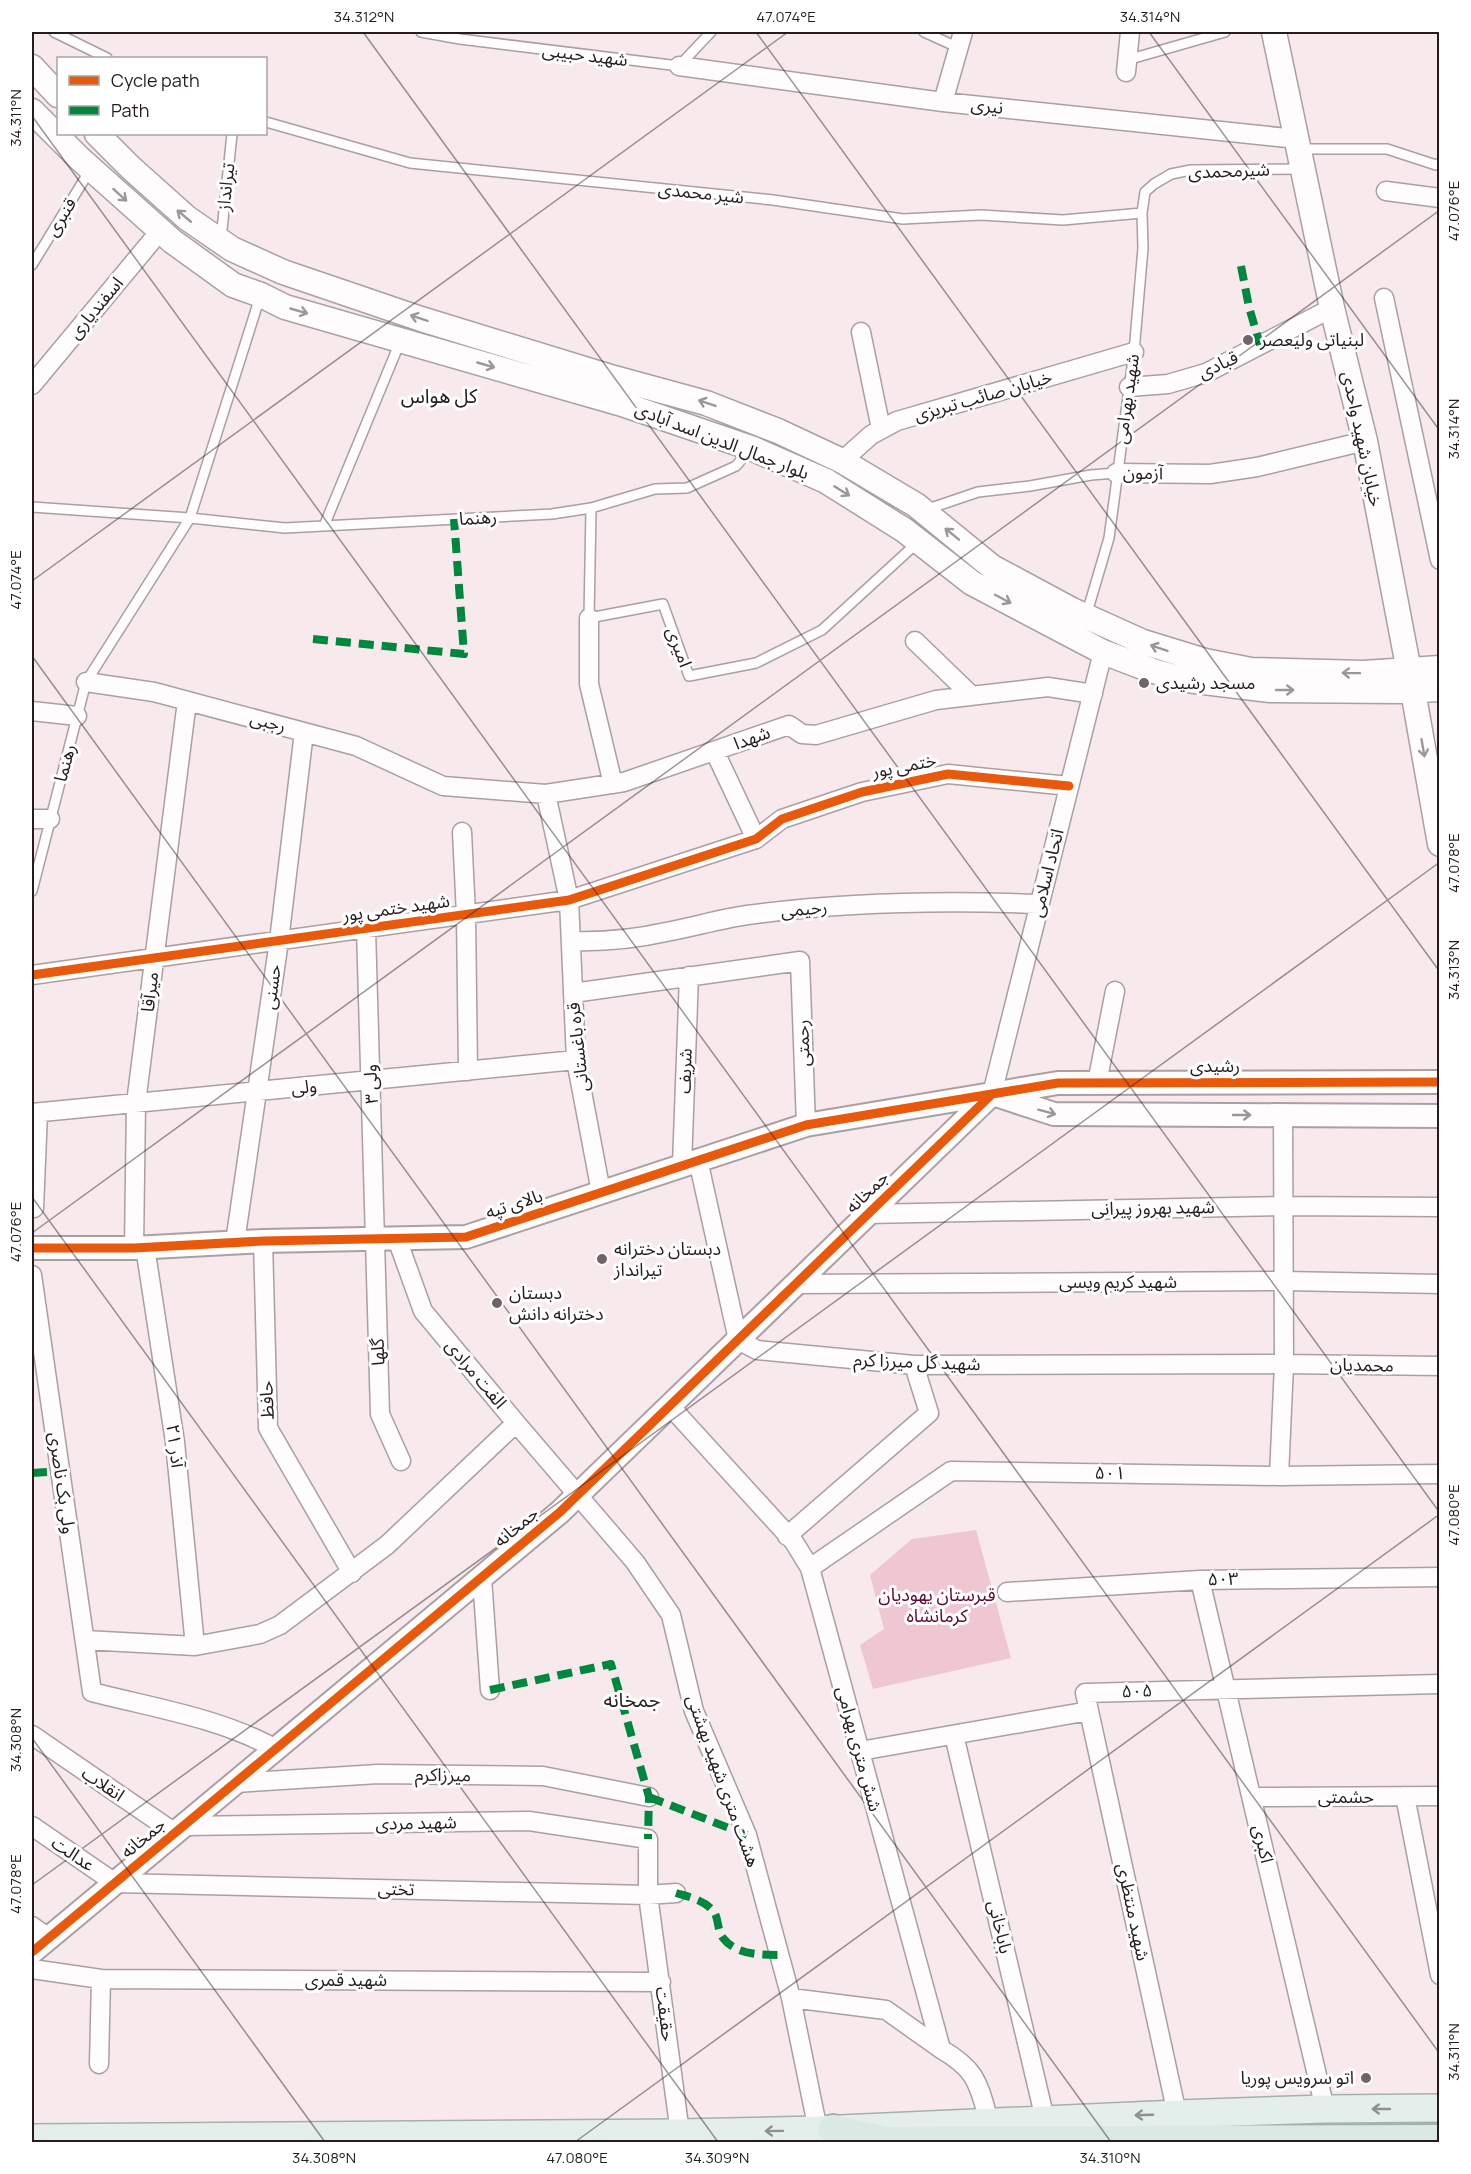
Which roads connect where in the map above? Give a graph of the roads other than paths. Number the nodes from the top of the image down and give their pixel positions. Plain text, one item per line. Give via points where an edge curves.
1 (54, 32) edge
2 (420, 32) edge
3 (711, 32) edge
4 (924, 32) edge
5 (1130, 32) edge
6 (1225, 32) edge
7 (1274, 32) edge
8 (960, 39) edge
9 (105, 57) edge
10 (679, 66) junction
11 (1127, 66) joint
12 (32, 68) edge
13 (57, 94) edge
14 (943, 102) junction
15 (32, 111) edge
16 (267, 122) edge
17 (98, 135) edge
18 (232, 135) edge
19 (1300, 152) junction
20 (1440, 162) edge
21 (91, 169) junction
22 (1386, 191) dead end
23 (1440, 198) edge
24 (1142, 213) junction
25 (160, 231) junction
26 (221, 241) junction
27 (32, 265) edge
28 (207, 266) junction
29 (261, 295) junction
30 (1384, 298) dead end
31 (1332, 308) junction
32 (861, 332) dead end
33 (400, 340) junction
34 (1134, 352) junction
35 (32, 385) edge
36 (1129, 387) junction
37 (761, 425) junction
38 (881, 429) junction
39 (1365, 441) junction
40 (751, 448) junction
41 (842, 460) junction
42 (1116, 473) junction
43 (32, 507) edge
44 (591, 508) junction
45 (922, 510) junction
46 (190, 518) junction
47 (324, 526) junction
48 (918, 542) junction
49 (1440, 560) edge
50 (1086, 617) junction
51 (589, 618) junction
52 (915, 641) dead end
53 (1103, 652) junction
54 (1440, 668) edge
55 (1411, 681) junction
56 (86, 682) junction
57 (1439, 690) edge
58 (1093, 694) junction
59 (972, 696) junction
60 (187, 701) junction
61 (32, 711) edge
62 (77, 716) junction
63 (304, 732) junction
64 (715, 752) junction
65 (613, 784) junction
66 (443, 786) joint
67 (1069, 786) junction
68 (546, 794) junction
69 (32, 819) edge
70 (50, 819) junction
71 (462, 832) dead end
72 (756, 839) junction
73 (1440, 844) edge
74 (32, 891) edge
75 (569, 900) junction
76 (1039, 904) junction
77 (466, 915) junction
78 (366, 929) junction
79 (279, 941) junction
80 (571, 941) junction
81 (154, 958) junction
82 (32, 975) edge
83 (689, 976) junction
84 (1115, 991) dead end
85 (573, 993) junction
86 (576, 1060) junction
87 (468, 1071) junction
88 (370, 1080) junction
89 (1440, 1082) edge
90 (1097, 1083) junction
91 (257, 1091) junction
92 (992, 1094) junction
93 (136, 1103) junction
94 (35, 1113) edge
95 (1283, 1115) junction
96 (1440, 1116) edge
97 (806, 1125) junction
98 (690, 1163) junction
99 (602, 1192) junction
100 (1284, 1206) junction
101 (1440, 1207) edge
102 (34, 1208) dead end
103 (867, 1214) junction
104 (386, 1239) junction
105 (263, 1240) junction
106 (234, 1242) junction
107 (32, 1248) edge
108 (139, 1248) junction
109 (32, 1275) edge
110 (1284, 1281) junction
111 (796, 1284) junction
112 (1440, 1284) edge
113 (738, 1340) junction
114 (1284, 1364) junction
115 (914, 1365) junction
116 (1440, 1366) edge
117 (669, 1406) junction
118 (516, 1423) junction
119 (401, 1461) dead end
120 (1440, 1474) edge
121 (1279, 1476) junction
122 (579, 1494) junction
123 (787, 1536) junction
124 (810, 1568) junction
125 (352, 1573) junction
126 (1440, 1577) edge
127 (482, 1578) junction
128 (1200, 1580) junction
129 (1007, 1592) dead end
130 (85, 1640) junction
131 (195, 1646) junction
132 (1440, 1684) edge
133 (1226, 1688) junction
134 (490, 1690) dead end
135 (1089, 1711) junction
136 (32, 1735) edge
137 (954, 1735) junction
138 (276, 1749) junction
139 (860, 1751) junction
140 (235, 1783) junction
141 (1405, 1796) junction
142 (1440, 1796) edge
143 (648, 1797) dead end
144 (1252, 1797) junction
145 (32, 1826) edge
146 (179, 1829) junction
147 (648, 1839) joint
148 (115, 1883) junction
149 (676, 1893) dead end
150 (648, 1895) junction
151 (37, 1939) edge
152 (32, 1969) edge
153 (1440, 1975) edge
154 (101, 1979) junction
155 (661, 1982) junction
156 (791, 1998) junction
157 (941, 2049) junction
158 (99, 2064) dead end
159 (1325, 2109) junction
160 (1440, 2109) edge
161 (1177, 2114) junction
162 (1045, 2119) junction
163 (989, 2121) junction
164 (825, 2129) junction
165 (680, 2133) junction
166 (32, 2138) edge
167 (1440, 2139) edge

1 - 9 lane
2 - 10 lane, شهید حبیبی
3 - 10 lane
4 - 8 lane
5 - 11 street
6 - 11 lane
7 - 19 main road, خیابان شهید واحدی
8 - 14 street
10 - 14 street, نیری
12 - 13 main road
14 - 19 street, نیری
15 - 21 main road, بلوار جمال الدین اسد آبادی
16 - 24 lane, شیر محمدی via 410,163 773,200 903,219 981,215 1063,220
26 -> 17 main road, بلوار جمال الدین اسد آبادی via 187,218
18 - 26 lane, تیرانداز
19 - 20 lane, شیرمحمدی via 1387,149 1436,165
19 - 24 lane, شیرمحمدی via 1171,174 1145,192
19 - 31 main road, خیابان شهید واحدی
21 -> 25 main road, بلوار جمال الدین اسد آبادی
21 - 27 lane, قنبری
22 - 23 street
24 - 34 lane, شهید بهرامی via 1143,248
25 - 28 main road, بلوار جمال الدین اسد آبادی
25 - 35 street, اسفندیاری
26 - 28 main road
37 -> 26 main road, بلوار جمال الدین اسد آبادی via 706,403 607,376 294,276
28 - 29 main road, بلوار جمال الدین اسد آبادی via 233,285
29 -> 33 main road, بلوار جمال الدین اسد آبادی via 285,307
29 - 46 lane, رهنما
30 - 49 street
31 - 36 street, قبادی via 1206,373 1168,384
31 - 39 main road, خیابان شهید واحدی
32 - 38 street
33 -> 40 main road, بلوار جمال الدین اسد آبادی via 622,404
33 - 47 lane
34 - 36 lane, شهید بهرامی
34 - 38 street, خیابان صائب تبریزی
36 - 42 lane, شهید بهرامی
37 - 40 main road
37 - 41 main road, بلوار جمال الدین اسد آبادی
38 - 41 street, خیابان صائب تبریزی
39 - 42 street, آزمون via 1210,474
39 - 55 main road, خیابان شهید واحدی
40 - 44 lane, رهنما via 736,466 687,488 656,489
40 -> 48 main road, بلوار جمال الدین اسد آبادی via 826,481
41 - 45 main road, بلوار جمال الدین اسد آبادی
42 - 45 lane, آزمون via 978,492
42 - 50 lane, شهید بهرامی via 1109,538
43 - 46 lane
44 - 47 lane, رهنما via 552,514
44 - 51 lane
50 -> 45 main road, بلوار جمال الدین اسد آبادی via 992,567
46 - 47 lane, رهنما via 285,528
46 - 56 lane, رهنما
48 - 51 lane, امیری via 822,630 756,663 689,676 663,604
48 -> 53 main road, بلوار جمال الدین اسد آبادی via 972,583
55 -> 50 main road, بلوار جمال الدین اسد آبادی via 1363,673 1251,670 1174,653
51 - 65 street via 589,684
52 - 59 street
53 -> 55 main road, بلوار جمال الدین اسد آبادی via 1187,680 1270,690
53 - 58 street, اتحاد اسلامی
54 - 55 main road, بلوار جمال الدین اسد آبادی
55 - 57 main road, بلوار جمال الدین اسد آبادی
55 -> 73 main road, خیابان شهید واحدی
56 - 60 street, رجبی
56 - 62 lane, رهنما
58 - 59 street, شهدا via 1048,687
58 - 67 street, اتحاد اسلامی
59 - 64 street, شهدا via 936,700 816,735 802,734 789,725
60 - 63 street, رجبی
60 - 81 street, میرآقا
61 - 62 street
62 - 70 lane, رهنما
63 - 66 street, رجبی via 356,746
63 - 79 street, حسنی
64 - 65 street, شهدا
64 - 72 street
65 - 68 street, شهدا
66 - 68 street, شهدا
67 - 72 street, ختمی پور via 948,774 862,792 782,819
67 - 76 street, اتحاد اسلامی
68 - 75 street, قره باغستانی
69 - 70 street
70 - 74 lane, رهنما
71 - 77 street
72 - 75 street, شهید ختمی پور
75 - 77 street, شهید ختمی پور
75 - 80 street, قره باغستانی
76 - 80 street, رحیمی via 860,904 745,915 597,942
76 - 92 street, اتحاد اسلامی
77 - 78 street, شهید ختمی پور
77 - 87 street
78 - 79 street, شهید ختمی پور
78 - 88 street, ولی ۳
79 - 81 street, شهید ختمی پور
79 - 91 street, حسنی
80 - 85 street, قره باغستانی
81 - 82 street, شهید ختمی پور
81 - 93 street, میرآقا
83 - 85 street
83 - 97 street, رحمتی via 800,961
83 - 98 street, شریف
84 - 90 street
85 - 86 street, قره باغستانی
86 - 87 street, ولی
86 - 99 street, قره باغستانی
87 - 88 street, ولی
88 - 91 street, ولی
88 - 104 street, ولی ۳
89 - 90 street, رشیدی
90 - 92 street, رشیدی via 1058,1083
91 - 93 street, ولی
91 - 106 street, حسنی
92 -> 95 street via 1054,1114
92 - 97 street, بالای تپه
92 - 103 street, جمخانه
93 - 94 street, ولی
93 - 108 street, میرآقا
94 - 102 street
95 - 96 street
95 - 100 street
97 - 98 street, بالای تپه
98 - 99 street, بالای تپه
98 - 113 street
99 - 104 street, بالای تپه via 466,1237
100 - 101 street, شهید بهروز پیرانی
100 - 103 street, شهید بهروز پیرانی
100 - 110 street
103 - 111 street, جمخانه
104 - 105 street, بالای تپه
104 - 118 street, الفت مرادی via 423,1311
104 - 119 street, گلها via 380,1414
105 - 106 street, بالای تپه
105 - 125 street, حافظ via 268,1428
106 - 108 street, بالای تپه
107 - 108 street, بالای تپه
108 - 131 street, ۲۱ آذر via 175,1442
109 - 130 street, ولی بک ناصری
110 - 111 street, شهید کریم ویسی
110 - 112 street, شهید کریم ویسی
110 - 114 street
111 - 113 street, جمخانه
113 - 115 street, شهید گل میرزا کرم via 757,1350
113 - 117 street, جمخانه
114 - 115 street, شهید گل میرزا کرم
114 - 116 street, محمدیان
114 - 121 street
115 - 123 street via 929,1413
117 - 122 street, جمخانه
117 - 123 street, شش متری بهرامی
118 - 122 street, الفت مرادی
118 - 125 street
120 - 121 street, ۵۰۱
121 - 124 street, ۵۰۱ via 951,1471
122 - 127 street, جمخانه
122 - 156 street, هشت متری شهید بهشتی via 635,1562 671,1615 694,1711 747,1835
123 - 124 street, شش متری بهرامی
124 - 139 street, شش متری بهرامی
125 - 131 street via 280,1625 261,1634
126 - 128 street, ۵۰۳
127 - 134 street
127 - 138 street, جمخانه
128 - 129 street, ۵۰۳
128 - 133 street, اکبری
130 - 131 street
130 - 138 street, ولی بک ناصری via 92,1692 210,1722
132 - 133 street, ۵۰۵
133 - 135 street, ۵۰۵ via 1085,1693
133 - 144 street, اکبری
135 - 137 street
135 - 161 street, شهید منتظری
136 - 146 street, انقلاب
137 - 139 street
137 - 162 street, باباخانی
138 - 140 street, جمخانه
139 - 157 street, شش متری بهرامی
140 - 143 street, میرزاکرم via 378,1774 543,1776
140 - 146 street, جمخانه
141 - 142 street, حشمتی
141 - 144 street, حشمتی
141 - 153 street
144 - 159 street, اکبری
145 - 148 street, عدالت
146 - 147 street, شهید مردی via 529,1821
146 - 148 street, جمخانه
147 - 150 street, حقیقت
148 - 150 street, تختی
148 - 151 street, جمخانه
149 - 150 street, تختی
150 - 155 street, حقیقت
152 - 154 street, شهید قمری
154 - 155 street, شهید قمری
154 - 158 street
155 - 165 street, حقیقت
156 - 157 street via 886,2010
156 - 164 street, هشت متری شهید بهشتی
157 - 163 street via 958,2059 976,2079
160 -> 159 main road
159 - 161 main road
161 -> 162 main road
162 - 163 main road
163 - 164 main road
164 -> 165 main road
164 - 167 highway via 886,2141
165 - 166 main road

